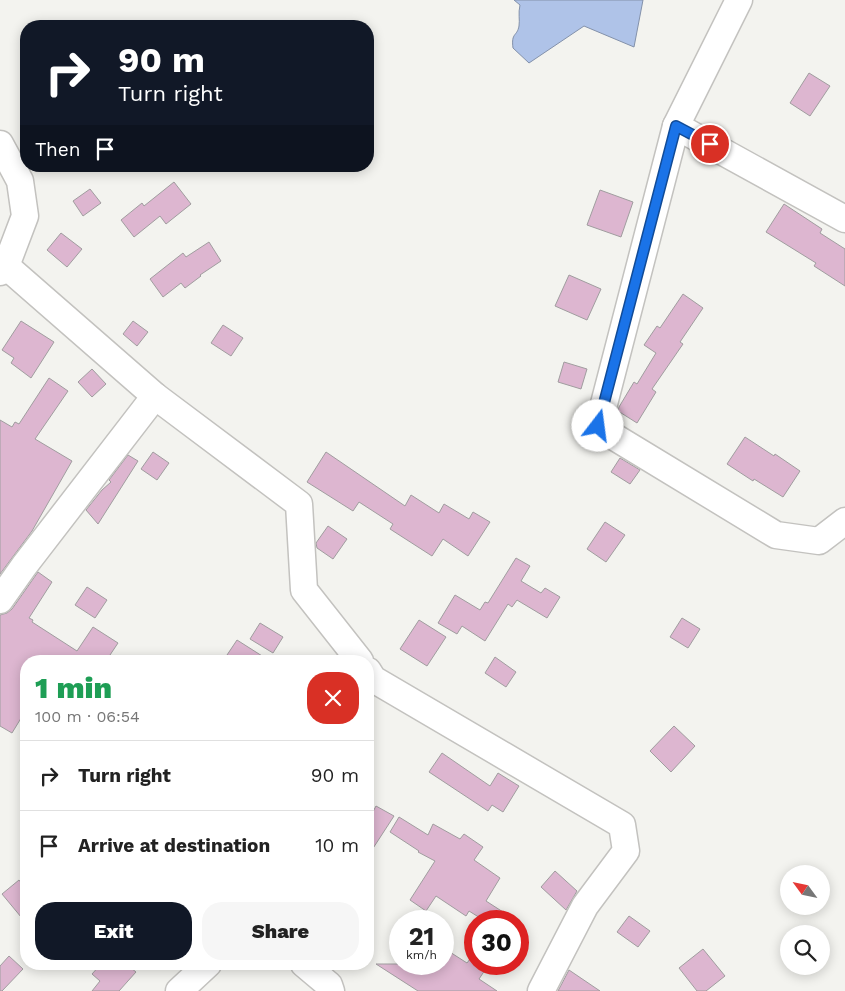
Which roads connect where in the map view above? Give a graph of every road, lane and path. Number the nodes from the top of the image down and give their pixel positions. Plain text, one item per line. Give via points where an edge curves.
1 (739, 0) edge
2 (676, 126) junction
3 (0, 144) edge
4 (845, 219) edge
5 (3, 269) edge
6 (156, 396) junction
7 (845, 521) edge
8 (0, 600) edge
9 (355, 655) edge
10 (374, 679) edge
11 (202, 970) edge
12 (311, 970) edge
13 (180, 991) edge
14 (331, 991) edge
15 (541, 991) edge

1 - 2 street
2 - 4 street
2 - 7 street via 598,426 776,535 819,541
3 - 5 street via 20,181 25,216
5 - 6 street
6 - 8 street
6 - 9 street via 299,504 304,590
10 - 15 street via 622,825 626,851 585,906
11 - 13 street
12 - 14 street via 329,985

